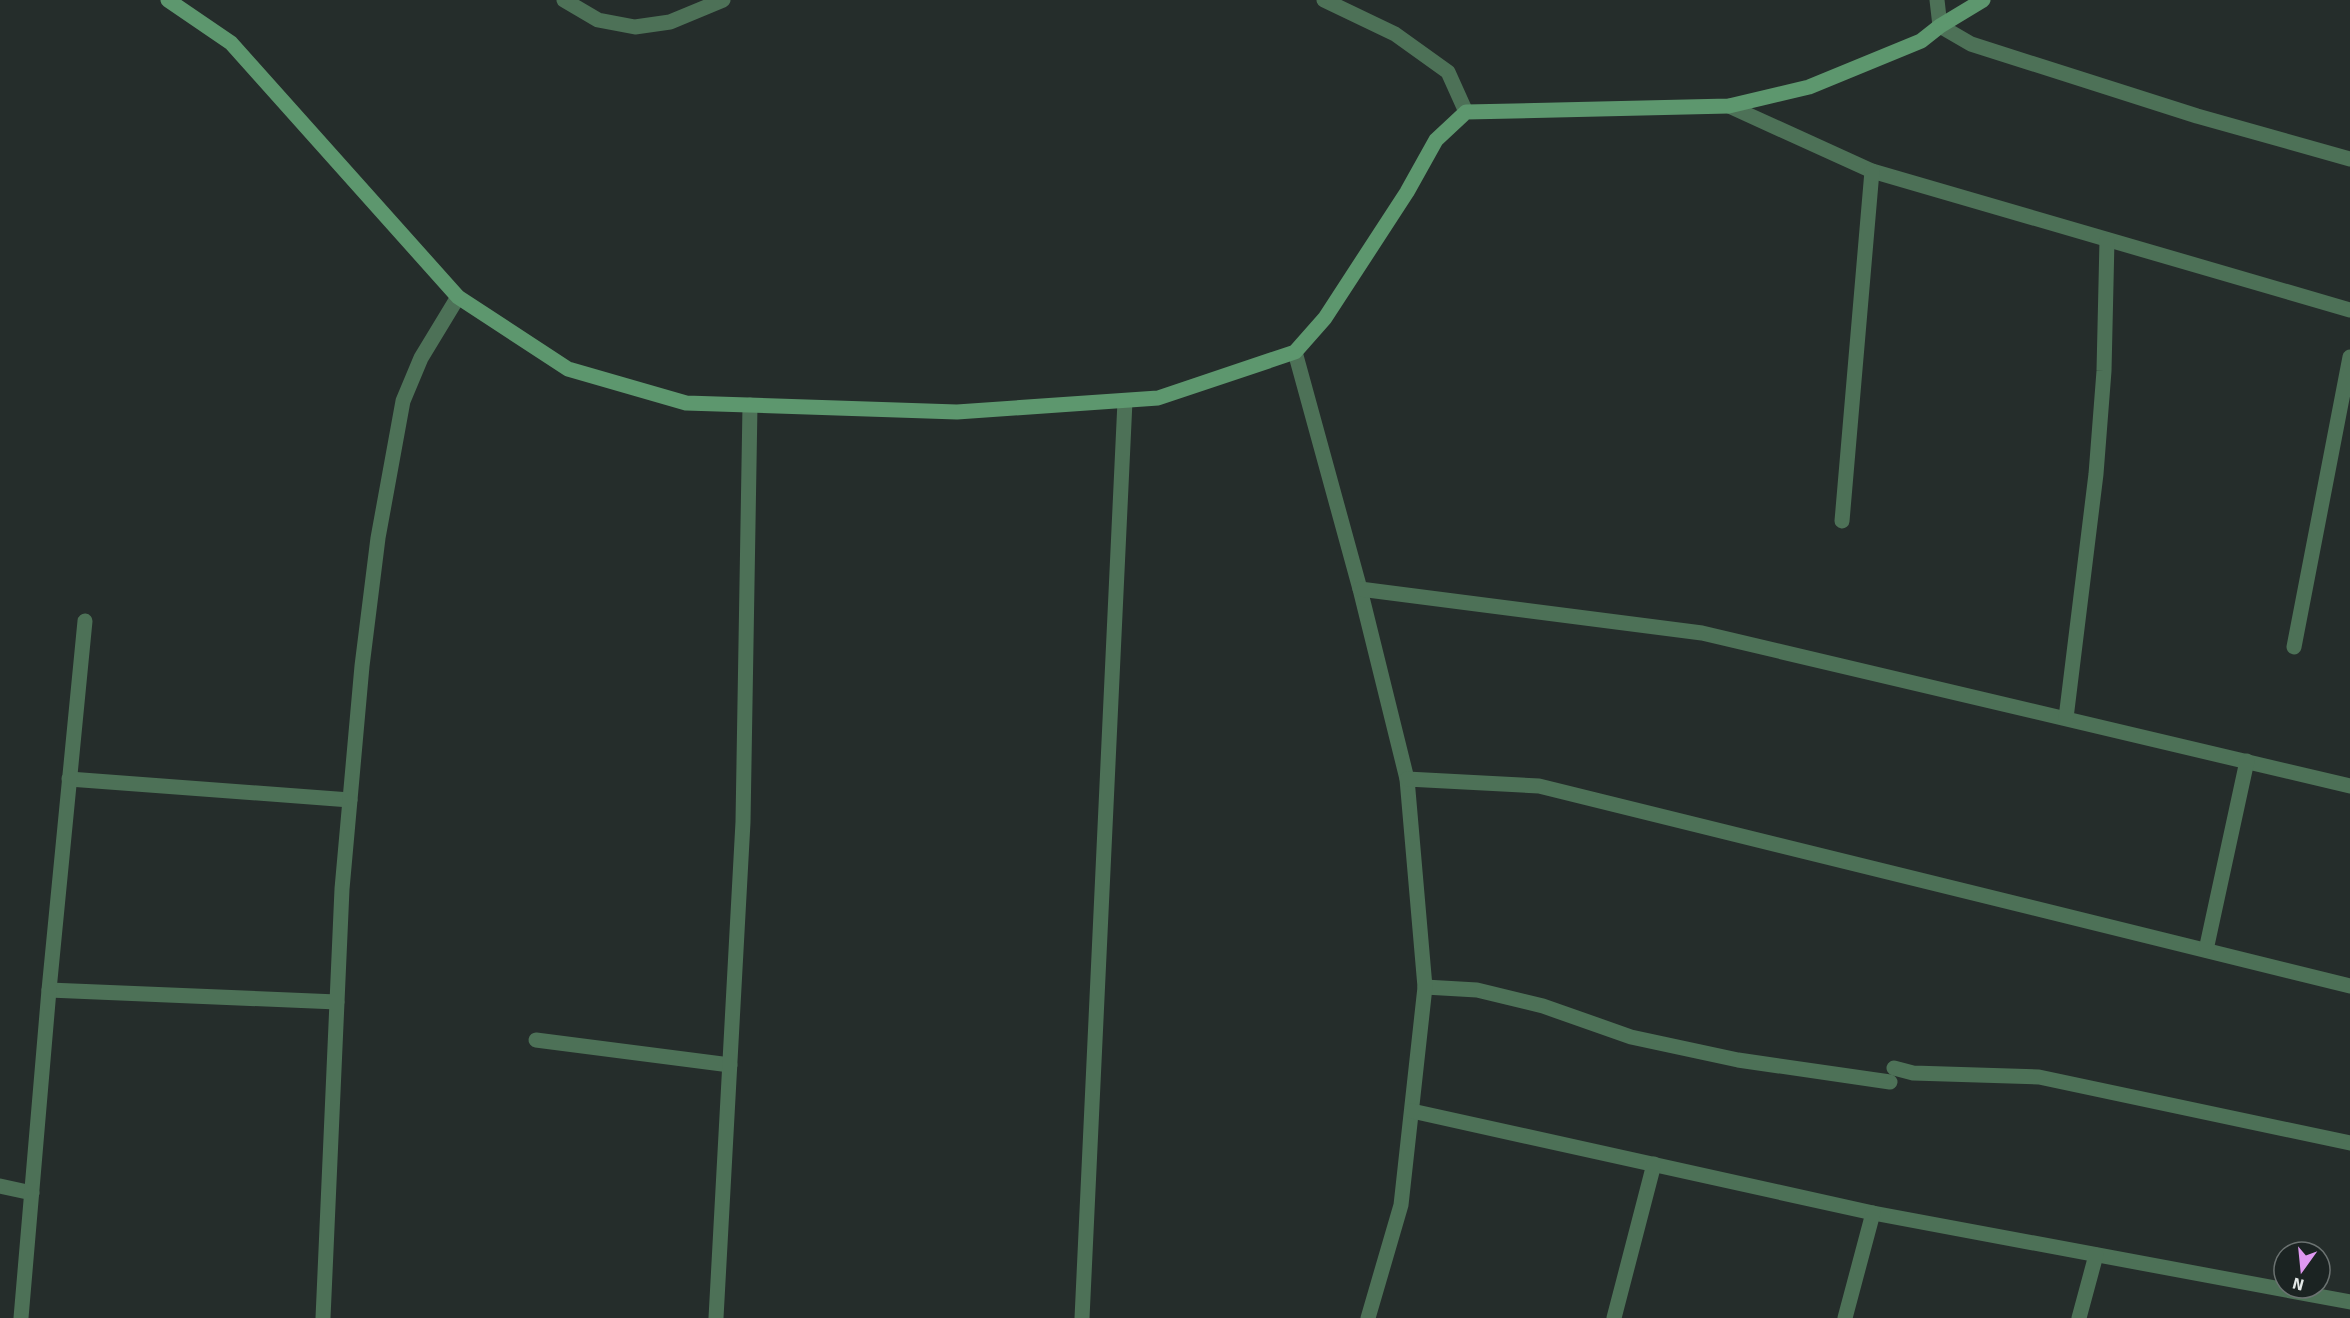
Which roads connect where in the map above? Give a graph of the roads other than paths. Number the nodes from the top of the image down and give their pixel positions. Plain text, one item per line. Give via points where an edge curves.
1 (168, 0) edge
2 (564, 0) edge
3 (723, 0) edge
4 (1324, 0) edge
5 (1937, 0) edge
6 (1983, 0) edge
7 (1940, 26) junction
8 (1729, 106) junction
9 (1466, 112) junction
10 (2350, 159) edge
11 (1872, 171) junction
12 (2107, 240) junction
13 (458, 297) junction
14 (2350, 310) edge
15 (1295, 352) junction
16 (2350, 357) edge
17 (1125, 401) junction
18 (750, 405) junction
19 (1842, 521) dead end
20 (1360, 589) junction
21 (85, 621) dead end
22 (2294, 647) dead end
23 (2066, 718) junction
24 (2247, 761) junction
25 (69, 779) junction
26 (1407, 779) junction
27 (2350, 786) edge
28 (350, 800) junction
29 (2206, 950) junction
30 (2350, 986) edge
31 (1425, 987) junction
32 (49, 990) junction
33 (337, 1002) junction
34 (536, 1040) dead end
35 (730, 1065) junction
36 (1412, 1111) junction
37 (2350, 1143) edge
38 (1654, 1164) junction
39 (0, 1186) edge
40 (32, 1193) junction
41 (1873, 1213) junction
42 (2096, 1255) junction
43 (2350, 1302) edge
44 (21, 1318) edge
45 (323, 1318) edge
46 (716, 1318) edge
47 (1082, 1318) edge
48 (1368, 1318) edge
49 (1614, 1318) edge
50 (1845, 1318) edge
51 (2079, 1318) edge

1 - 13 main road via 231,43
2 - 3 street via 598,20 635,27 670,22
4 - 9 street via 1395,33 1448,72
5 - 7 street
6 - 7 main road
7 - 8 main road via 1921,41 1809,87
7 - 10 street via 1971,44 2197,116
8 - 9 main road
8 - 11 street
9 - 15 main road via 1436,141 1325,318
11 - 12 street
11 - 19 street
12 - 14 street
12 - 23 street via 2097,463
13 - 18 main road via 568,369 686,403
13 - 28 street via 422,358 404,401 378,538
15 - 17 main road via 1158,398
15 - 20 street
16 - 22 street
17 - 18 main road via 957,412
17 - 47 street
18 - 35 street via 743,822
20 - 23 street via 1702,633
20 - 26 street
21 - 25 street
23 - 24 street
24 - 27 street
24 - 29 street
25 - 28 street
25 - 32 street
26 - 29 street via 1539,786
26 - 31 street
28 - 33 street
29 - 30 street
31 - 36 street
31 - 37 street via 1477,990 1543,1006 1631,1037 1738,1060 1892,1075 2039,1077
32 - 33 street
32 - 40 street
33 - 45 street
34 - 35 street
35 - 46 street
36 - 38 street
36 - 48 street via 1401,1205
38 - 41 street
38 - 49 street
39 - 40 street
40 - 44 street
41 - 42 street
41 - 50 street
42 - 43 street
42 - 51 street

